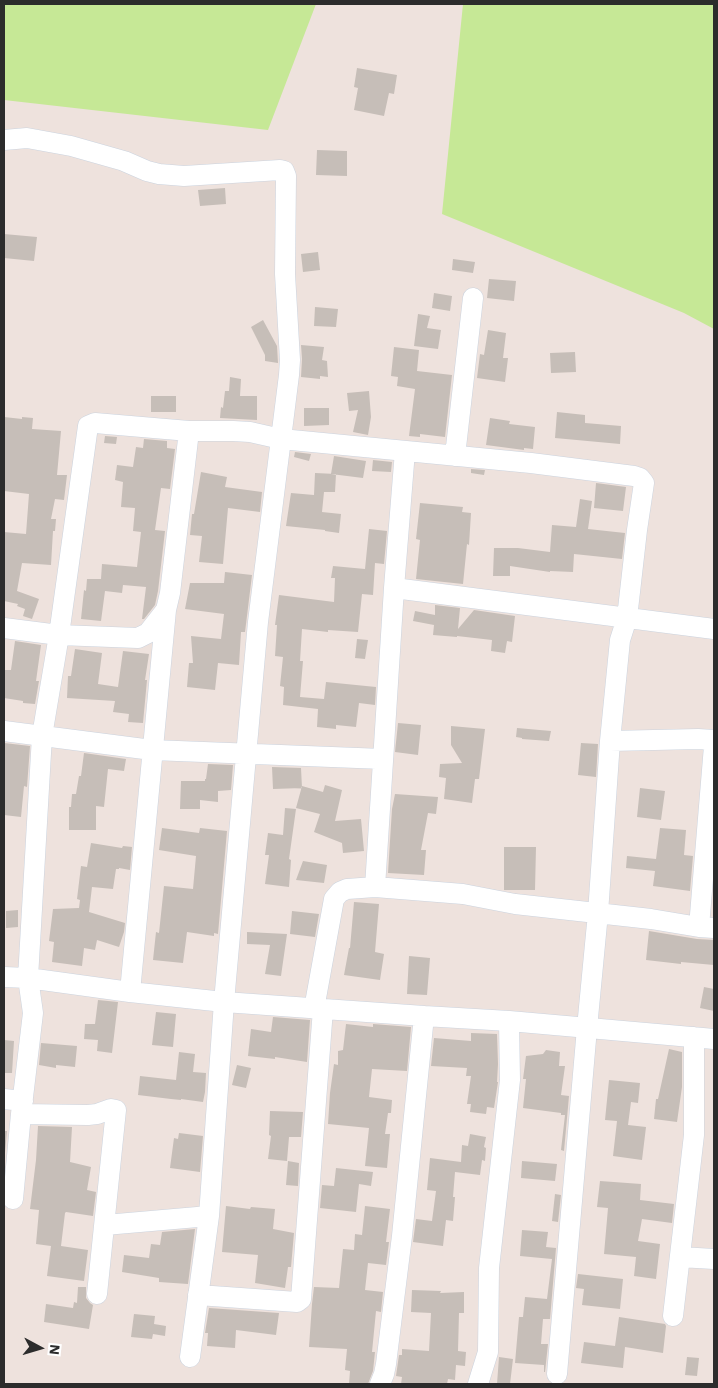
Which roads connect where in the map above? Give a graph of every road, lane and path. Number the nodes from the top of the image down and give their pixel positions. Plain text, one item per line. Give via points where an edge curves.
1 (4, 140) edge
2 (473, 298) dead end
3 (189, 431) junction
4 (281, 439) junction
5 (404, 451) junction
6 (455, 456) junction
7 (394, 588) junction
8 (166, 610) junction
9 (627, 618) junction
10 (4, 628) edge
11 (714, 629) edge
12 (59, 635) junction
13 (4, 731) edge
14 (42, 736) junction
15 (714, 740) edge
16 (610, 741) junction
17 (714, 746) edge
18 (152, 750) junction
19 (247, 754) junction
20 (383, 759) junction
21 (375, 887) junction
22 (598, 913) junction
23 (706, 928) edge
24 (4, 977) edge
25 (28, 978) junction
26 (130, 992) junction
27 (224, 1002) junction
28 (318, 1009) junction
29 (424, 1016) junction
30 (509, 1021) junction
31 (586, 1028) junction
32 (694, 1037) junction
33 (714, 1039) edge
34 (16, 1105) edge
35 (13, 1199) dead end
36 (209, 1216) junction
37 (105, 1225) junction
38 (680, 1257) junction
39 (714, 1259) edge
40 (97, 1294) dead end
41 (198, 1295) junction
42 (674, 1316) dead end
43 (190, 1358) dead end
44 (557, 1374) dead end
45 (380, 1384) edge
46 (478, 1384) edge

1 - 4 street via 27,138 71,146 159,174 184,176 284,171 290,360
2 - 6 street
3 - 4 street via 250,432
3 - 8 street
3 - 12 street via 95,423 88,426
4 - 5 street
4 - 19 street via 258,622
5 - 6 street
5 - 7 street
6 - 9 street via 640,478 644,483
7 - 9 street
7 - 20 street
8 - 12 street via 148,633 138,638
8 - 18 street
9 - 11 street
9 - 16 street via 620,640
10 - 12 street
12 - 14 street
13 - 14 street
14 - 18 street
14 - 25 street
15 - 16 street
16 - 22 street
17 - 23 street
18 - 19 street
18 - 26 street
19 - 20 street
19 - 27 street
20 - 21 street
21 - 22 street via 463,894 515,904
21 - 28 street via 347,889 334,899
22 - 23 street
22 - 31 street
24 - 25 street
25 - 26 street
25 - 34 street via 33,1013
26 - 27 street
27 - 28 street
27 - 36 street
28 - 29 street
28 - 41 street via 301,1299 297,1302
29 - 30 street
29 - 45 street via 402,1236 386,1364
30 - 31 street
30 - 46 street via 510,1080 489,1268 488,1352
31 - 32 street
31 - 44 street
32 - 33 street
32 - 38 street via 694,1135
34 - 35 street
34 - 37 street via 88,1116 116,1110
36 - 37 street
36 - 41 street
37 - 40 street
38 - 39 street
38 - 42 street
41 - 43 street

